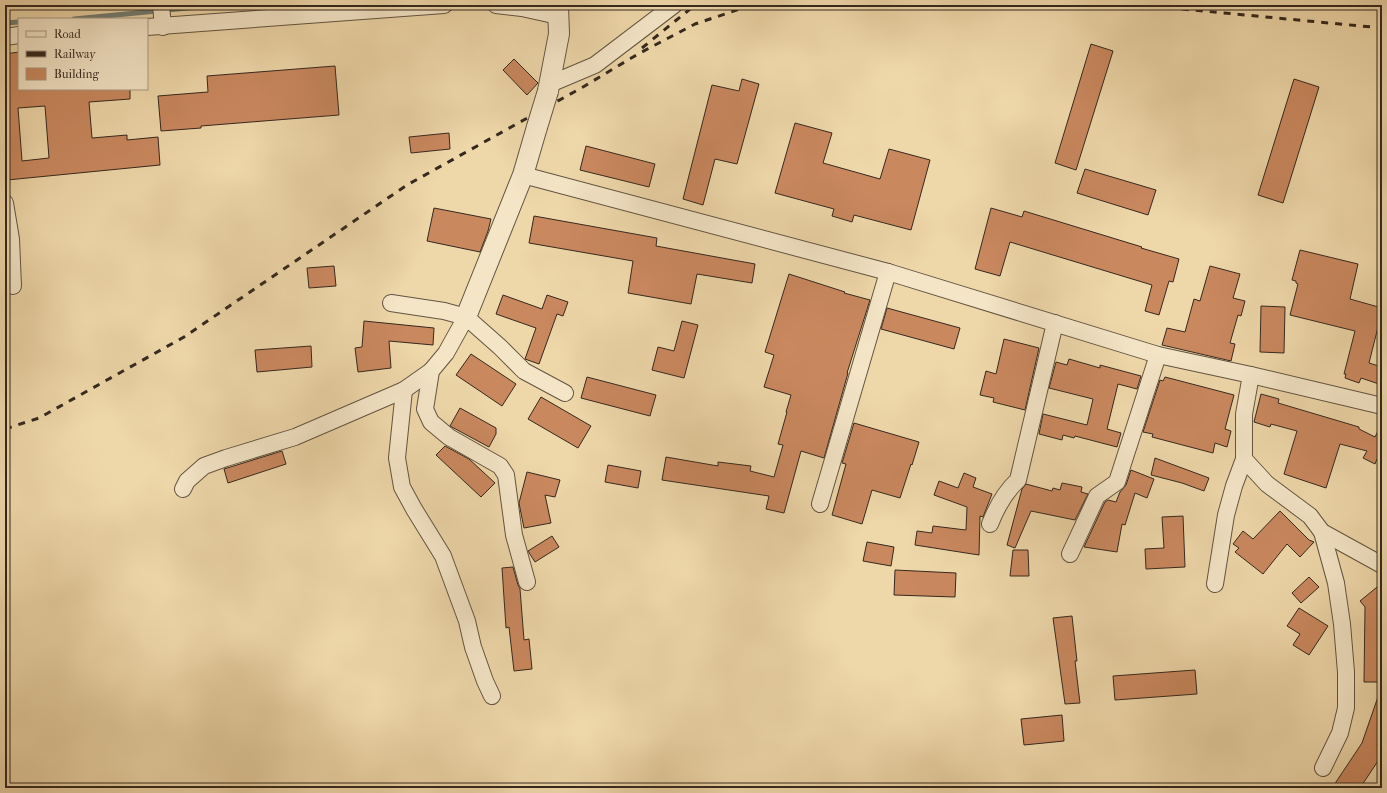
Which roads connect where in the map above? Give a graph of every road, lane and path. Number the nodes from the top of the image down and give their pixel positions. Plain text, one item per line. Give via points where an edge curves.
1 (444, 5) edge
2 (496, 5) edge
3 (674, 5) edge
4 (161, 6) edge
5 (558, 10) edge
6 (148, 27) edge
7 (163, 27) junction
8 (18, 35) edge
9 (5, 37) edge
10 (549, 87) junction
11 (523, 175) junction
12 (5, 203) edge
13 (888, 272) junction
14 (13, 286) dead end
15 (391, 303) dead end
16 (466, 317) junction
17 (1055, 323) junction
18 (1158, 355) junction
19 (431, 371) junction
20 (1251, 375) junction
21 (404, 390) junction
22 (565, 393) dead end
23 (1382, 406) edge
24 (1244, 459) junction
25 (184, 489) dead end
26 (820, 504) dead end
27 (990, 524) dead end
28 (1322, 532) junction
29 (1070, 554) dead end
30 (1382, 565) edge
31 (527, 582) dead end
32 (1215, 584) dead end
33 (492, 696) dead end
34 (1323, 768) dead end

1 - 7 street
2 - 5 street
3 - 10 street via 596,65
4 - 7 street
5 - 10 street via 559,34
6 - 7 street
8 - 9 street
10 - 11 street, bridge
11 - 13 street
11 - 16 street
12 - 14 street via 11,239
13 - 17 street
13 - 26 street
15 - 16 street
16 - 19 street via 446,353
16 - 22 street via 524,371
17 - 18 street
17 - 27 street via 1018,480 1008,489
18 - 20 street
18 - 29 street via 1117,482 1097,496
19 - 21 street
19 - 31 street via 425,409 431,422 449,437 500,466 506,475 514,535
20 - 23 street
20 - 24 street via 1244,414
21 - 25 street via 295,437 204,466 186,481
21 - 33 street via 397,458 402,487 443,556
24 - 28 street via 1267,484 1310,516
24 - 32 street via 1226,516
28 - 30 street
28 - 34 street via 1336,583 1346,672 1346,708 1340,733

